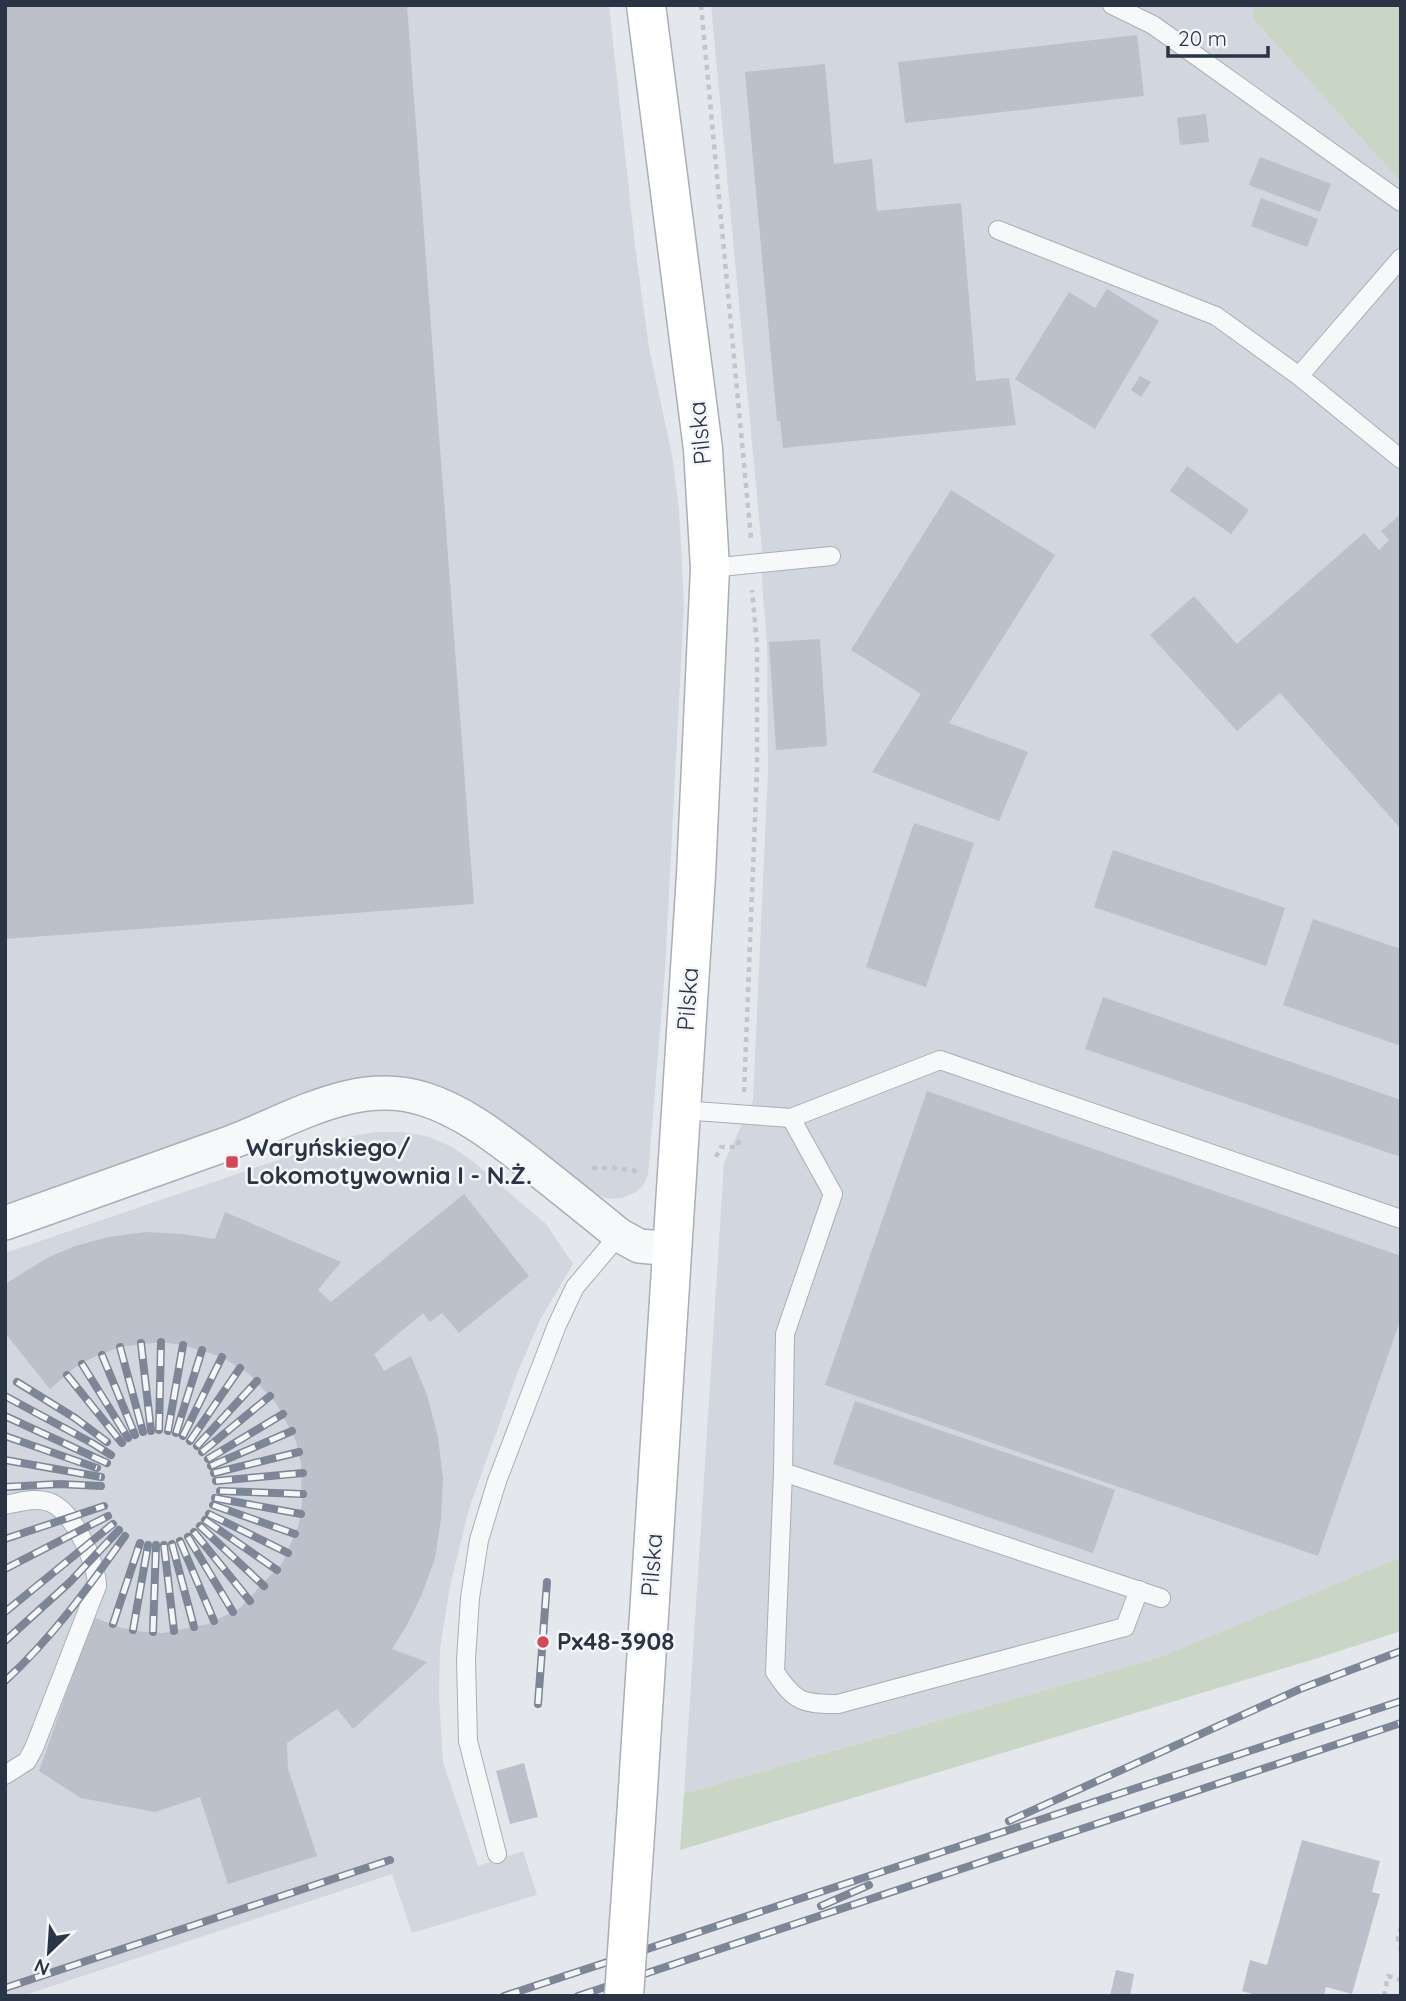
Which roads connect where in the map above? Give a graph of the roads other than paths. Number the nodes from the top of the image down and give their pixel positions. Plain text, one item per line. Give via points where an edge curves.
1 (646, 5) edge
2 (1112, 5) edge
3 (1401, 202) edge
4 (998, 230) dead end
5 (1401, 258) edge
6 (1299, 376) junction
7 (1401, 458) edge
8 (831, 556) dead end
9 (710, 568) junction
10 (681, 1110) junction
11 (791, 1118) junction
12 (1401, 1219) edge
13 (5, 1223) edge
14 (619, 1235) junction
15 (673, 1249) junction
16 (783, 1472) junction
17 (5, 1505) edge
18 (1139, 1590) junction
19 (1161, 1598) dead end
20 (5, 1775) edge
21 (497, 1854) dead end
22 (624, 1996) edge

1 - 9 street, Pilska via 702,449
2 - 3 lane via 1153,25
4 - 6 lane via 1216,316
5 - 6 lane
6 - 7 lane
8 - 9 lane
9 - 10 street, Pilska
10 - 11 lane
10 - 15 street, Pilska
11 - 12 lane via 940,1060
11 - 16 lane via 833,1195 785,1334
13 - 14 street via 299,1113 373,1093 422,1098 477,1124
14 - 15 street via 639,1245
14 - 21 lane via 575,1287 557,1325 479,1540 466,1660 468,1741
15 - 22 street, Pilska, bridge
16 - 18 lane
16 - 18 lane via 775,1672 789,1693 810,1704 838,1704 1125,1627
17 - 20 lane via 40,1499 55,1504 86,1546 97,1575 97,1586 34,1748 27,1761
18 - 19 lane

